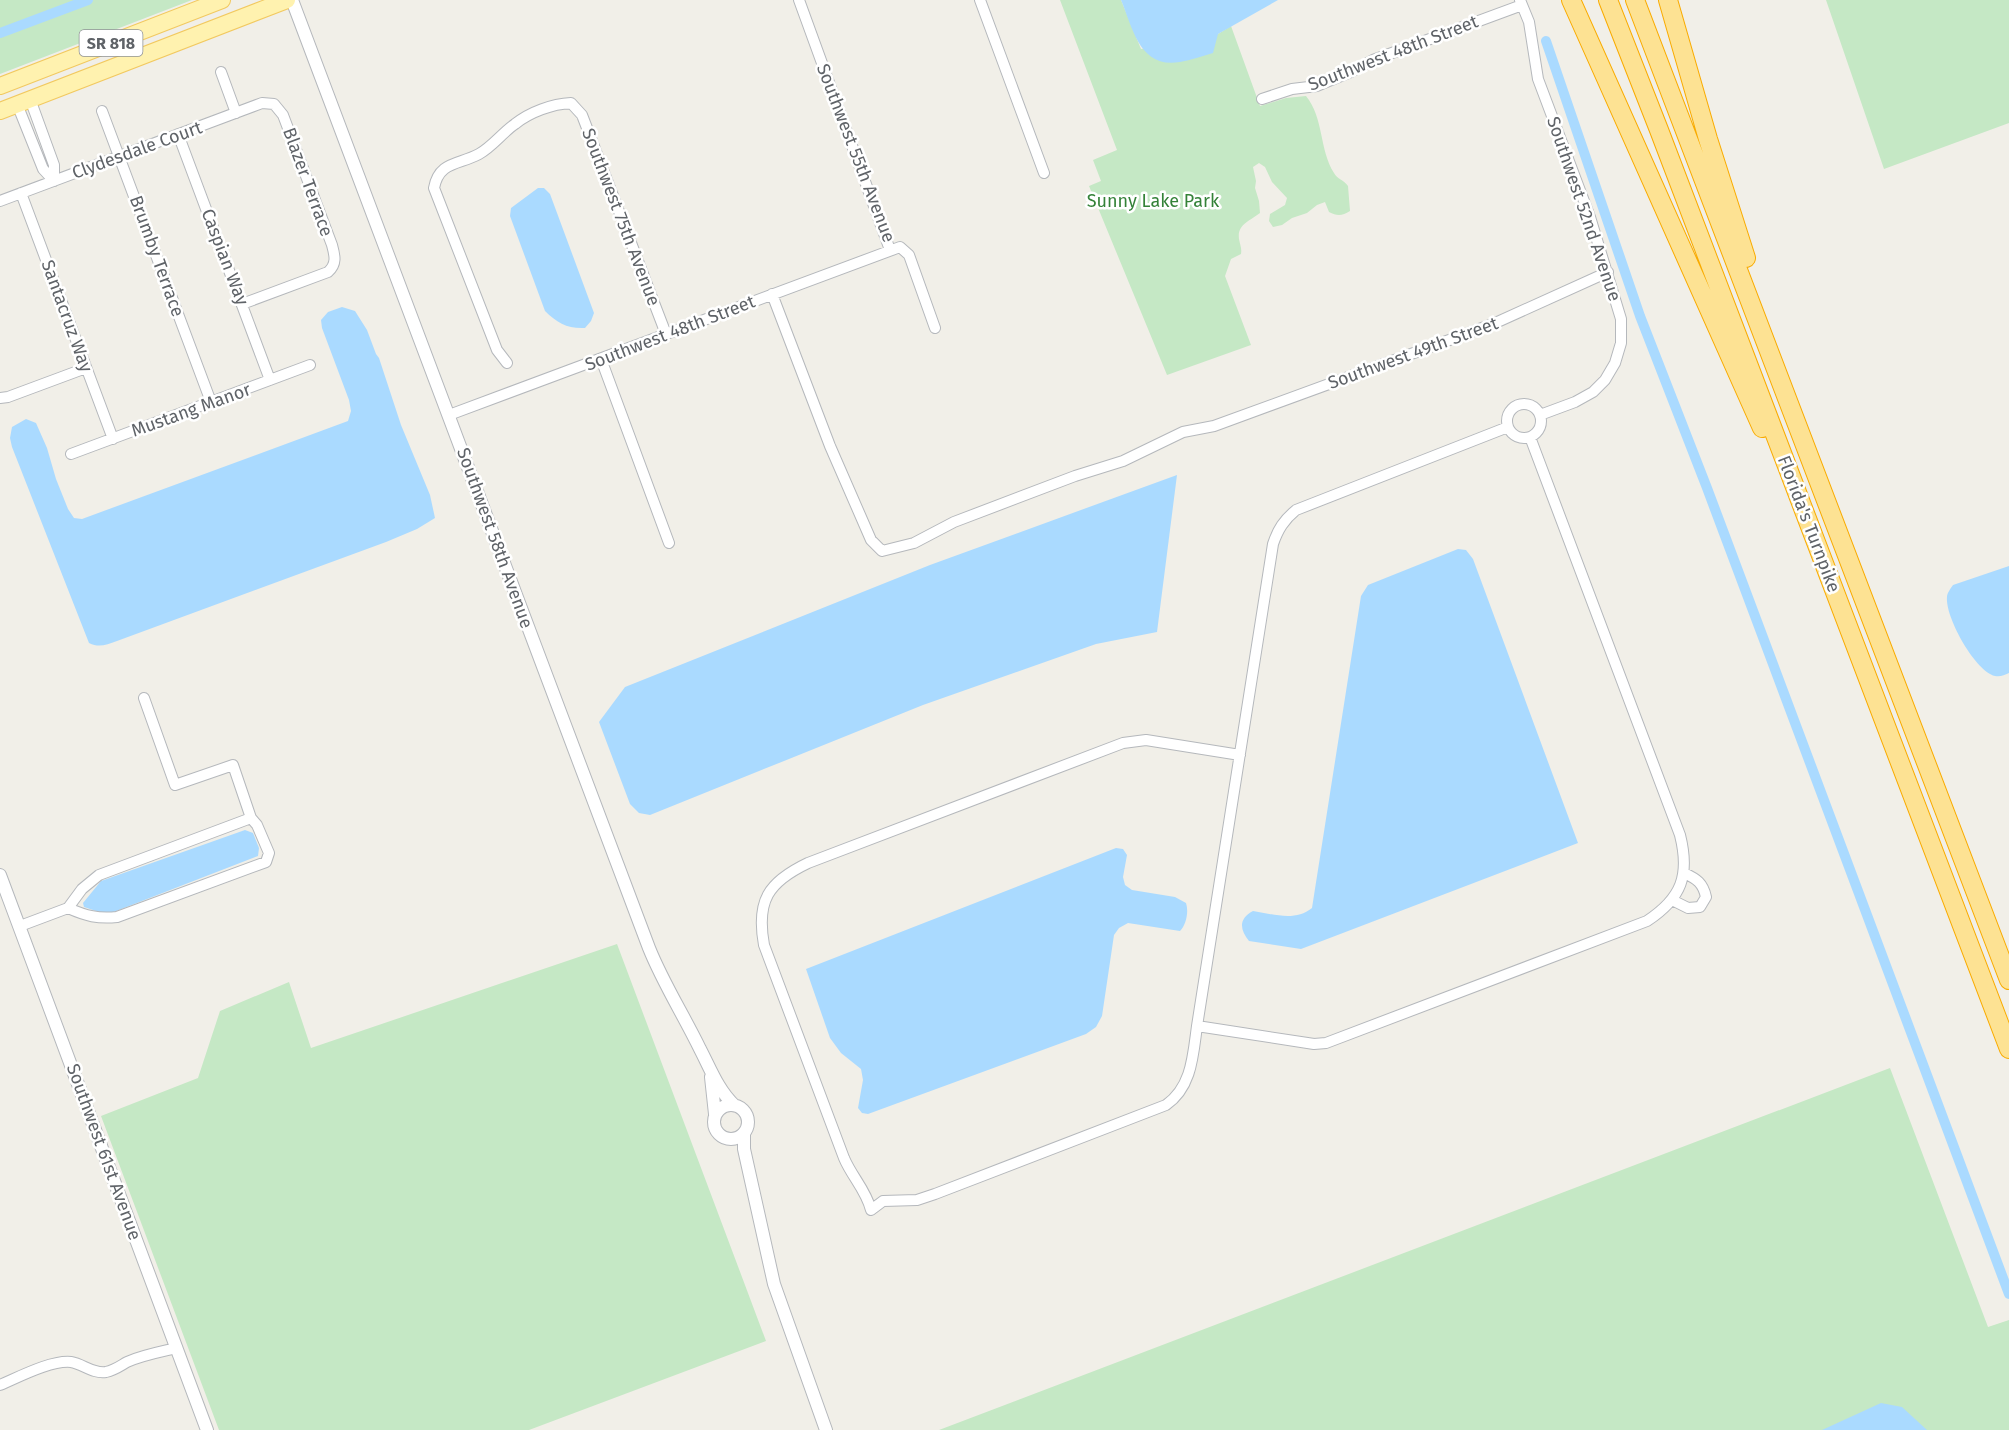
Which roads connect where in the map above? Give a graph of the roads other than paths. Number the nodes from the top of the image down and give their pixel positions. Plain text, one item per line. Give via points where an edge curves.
1 (222, 0) edge
2 (287, 0) edge
3 (292, 0) edge
4 (798, 0) edge
5 (980, 0) edge
6 (1571, 0) edge
7 (1608, 0) edge
8 (1635, 0) edge
9 (1668, 0) edge
10 (1521, 2) edge
11 (129, 36) junction
12 (221, 72) dead end
13 (0, 86) edge
14 (1262, 99) dead end
15 (24, 102) junction
16 (274, 104) joint
17 (0, 111) edge
18 (102, 111) dead end
19 (236, 113) junction
20 (178, 134) junction
21 (119, 156) junction
22 (1044, 173) dead end
23 (54, 181) junction
24 (21, 193) junction
25 (0, 201) edge
26 (890, 250) junction
27 (1608, 272) junction
28 (772, 294) junction
29 (242, 304) junction
30 (935, 328) dead end
31 (1762, 330) junction
32 (666, 334) junction
33 (601, 359) junction
34 (507, 363) dead end
35 (310, 365) dead end
36 (86, 368) junction
37 (270, 380) junction
38 (0, 398) edge
39 (211, 402) junction
40 (449, 415) junction
41 (1540, 415) junction
42 (1508, 427) junction
43 (1530, 437) junction
44 (113, 439) junction
45 (71, 454) dead end
46 (1793, 481) junction
47 (669, 543) dead end
48 (144, 698) dead end
49 (1240, 755) junction
50 (251, 818) junction
51 (1684, 873) junction
52 (0, 875) edge
53 (1672, 900) junction
54 (68, 908) junction
55 (20, 926) junction
56 (2009, 980) edge
57 (1197, 1026) junction
58 (2009, 1049) edge
59 (710, 1070) junction
60 (734, 1105) junction
61 (716, 1114) junction
62 (744, 1133) junction
63 (725, 1138) junction
64 (749, 1176) junction
65 (177, 1347) junction
66 (0, 1385) edge
67 (207, 1430) edge
68 (826, 1430) edge

1 - 11 main road, SR 818
2 - 15 main road, SR 818
3 - 40 street, Southwest 58th Avenue
4 - 26 street, Southwest 55th Avenue
5 - 22 street
6 - 46 highway via 1756,419
7 - 46 highway, Florida's Turnpike
8 - 31 highway, Florida's Turnpike
9 - 31 highway via 1744,251
10 - 14 street, Southwest 48th Street via 1317,86
10 - 27 street, Southwest 52nd Avenue via 1529,22 1538,79
11 - 13 main road, SR 818
11 - 15 main road via 127,46 35,82
12 - 19 street
15 - 17 main road, SR 818
15 - 23 street via 43,169
16 - 19 street, Clydesdale Court via 262,103
16 - 29 street, Blazer Terrace via 283,115 332,245 334,264 328,272
18 - 21 street, Brumby Terrace
19 - 20 street, Clydesdale Court
20 - 21 street, Clydesdale Court
20 - 29 street, Caspian Way
21 - 23 street, Clydesdale Court
21 - 39 street, Brumby Terrace
23 - 24 street, Clydesdale Court
24 - 25 street, Clydesdale Court
24 - 36 street, Santacruz Way
26 - 28 street, Southwest 48th Street
26 - 30 street, Southwest 55th Avenue via 900,248 909,255
27 - 28 street, Southwest 49th Street via 1493,324 1214,426 1183,432 1123,461 954,522 914,543 882,551 871,540 834,456
27 - 41 street, Southwest 52nd Avenue via 1621,319 1621,343 1615,363 1593,392
28 - 32 street, Southwest 48th Street
29 - 37 street, Caspian Way
31 - 56 highway, Florida's Turnpike
32 - 33 street, Southwest 48th Street
32 - 34 street, Southwest 75th Avenue via 582,114 571,104 555,104 516,123 479,154 446,166 436,178 434,188 497,350
33 - 40 street, Southwest 48th Street
33 - 47 street
35 - 37 street, Mustang Manor
36 - 38 street
36 - 44 street, Santacruz Way
37 - 39 street, Mustang Manor
39 - 44 street, Mustang Manor
40 - 59 street, Southwest 58th Avenue via 660,976
41 - 42 street via 1531,406 1518,405 1508,414
41 - 43 street via 1539,428
42 - 43 street via 1515,435
42 - 49 street via 1296,510 1286,519 1273,544
43 - 51 street via 1680,835
44 - 45 street, Mustang Manor
46 - 58 highway, Florida's Turnpike
48 - 50 street via 175,785 232,765
49 - 57 street
49 - 57 street via 1146,740 1122,743 794,870 771,888 761,911 764,945 843,1158 867,1194 871,1210 883,1201 917,1200 935,1194 1166,1105 1176,1098 1188,1076
50 - 54 street via 99,875
50 - 54 street via 269,853 266,862 117,917 101,919
51 - 53 street
51 - 53 street via 1704,887 1707,897 1700,907 1688,908
52 - 55 street, Southwest 61st Avenue
53 - 57 street via 1647,921 1326,1043
54 - 55 street
55 - 65 street, Southwest 61st Avenue
59 - 60 street, Southwest 58th Avenue
59 - 61 street, Southwest 58th Avenue
60 - 61 street via 720,1108
60 - 62 street via 747,1116
61 - 63 street via 714,1126
62 - 63 street
62 - 64 street
63 - 64 street
64 - 68 street via 774,1284
65 - 66 street via 103,1373 71,1362 59,1363
65 - 67 street, Southwest 61st Avenue

